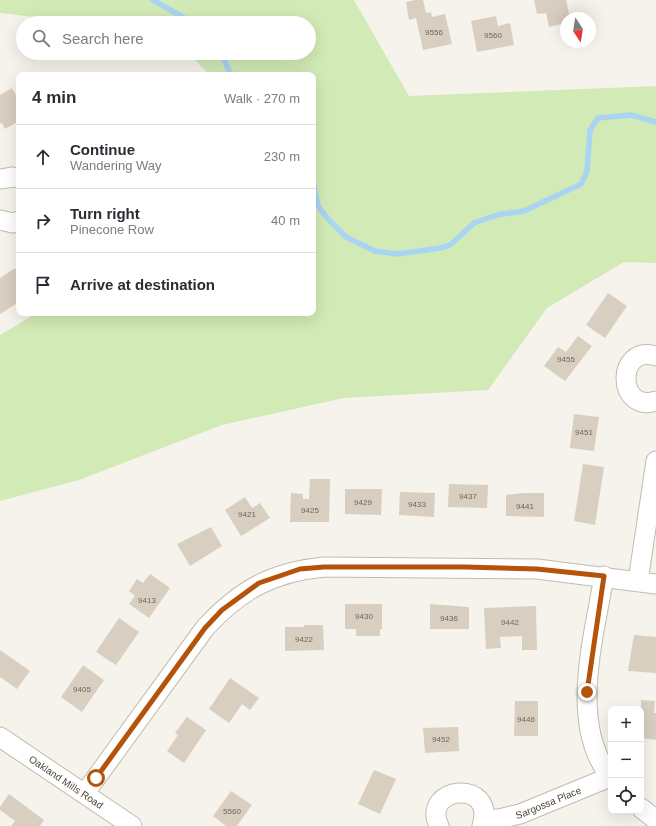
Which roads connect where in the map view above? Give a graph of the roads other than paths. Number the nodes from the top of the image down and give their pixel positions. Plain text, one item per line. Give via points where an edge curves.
1 (16, 178) edge
2 (0, 179) edge
3 (0, 220) edge
4 (16, 222) edge
5 (656, 356) edge
6 (655, 405) edge
7 (656, 461) edge
8 (604, 576) junction
9 (647, 582) edge
10 (0, 737) edge
11 (608, 774) edge
12 (608, 779) edge
13 (85, 793) junction
14 (644, 810) edge
15 (656, 820) edge
16 (483, 822) edge
17 (132, 826) edge
18 (439, 826) edge

1 - 2 street
3 - 4 street
5 - 6 street via 644,355 636,358 627,368 625,376 630,394
7 - 9 street
8 - 9 street
8 - 11 street via 587,692 591,737
8 - 13 street via 537,569 324,567 300,569 259,583 222,610 205,628
10 - 13 street, Oakland Mills Road
12 - 16 street, Sargossa Place via 520,814
13 - 17 street, Oakland Mills Road
14 - 15 street
16 - 18 street, Sargossa Place via 484,810 476,798 462,792 445,797 437,809

